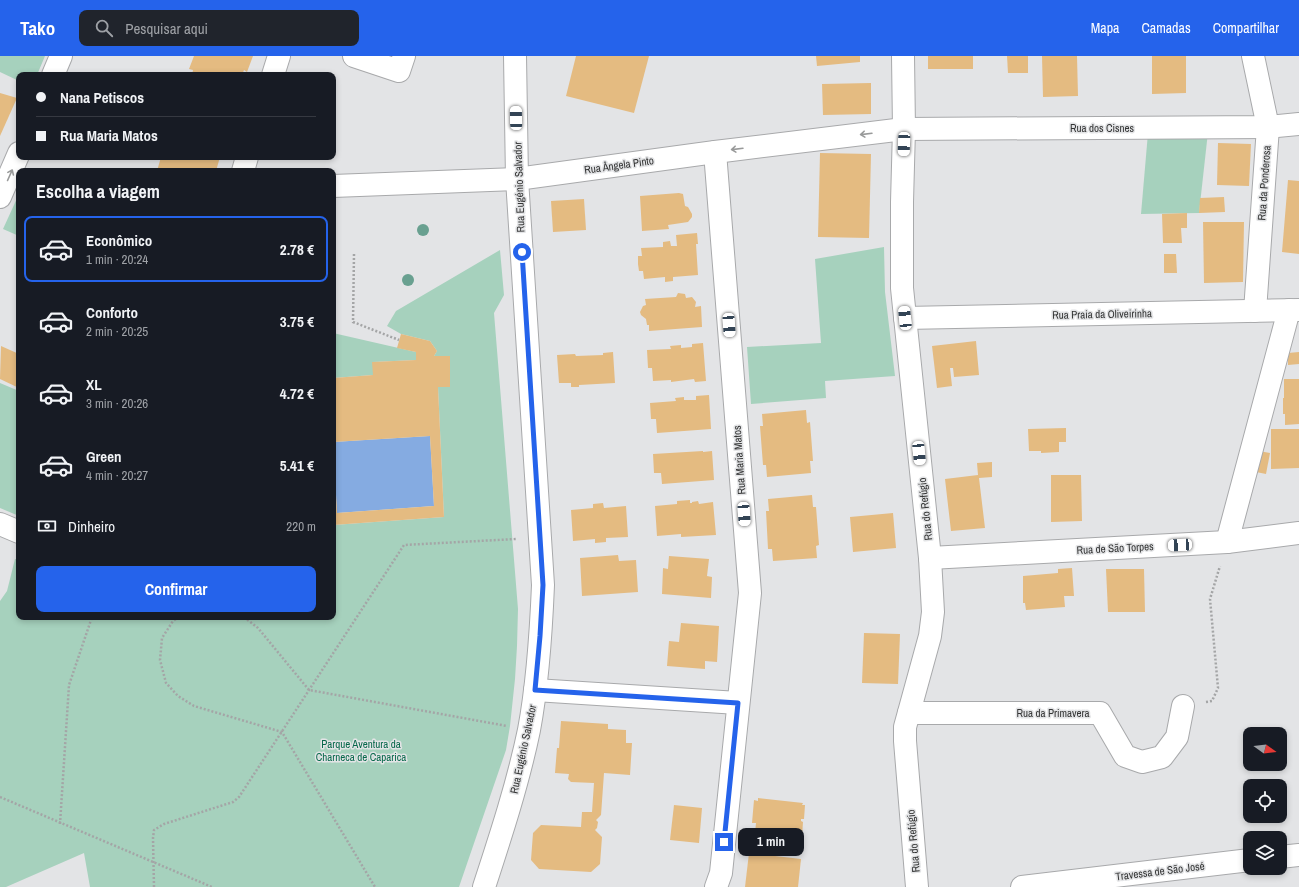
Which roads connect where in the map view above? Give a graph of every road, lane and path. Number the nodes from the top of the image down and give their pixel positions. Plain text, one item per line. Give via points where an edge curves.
1 (61, 56) edge
2 (279, 56) edge
3 (354, 56) edge
4 (404, 56) edge
5 (515, 56) edge
6 (903, 56) edge
7 (1253, 56) edge
8 (54, 72) edge
9 (274, 72) edge
10 (1299, 124) edge
11 (1268, 127) junction
12 (904, 129) junction
13 (716, 152) junction
14 (16, 160) edge
15 (517, 179) junction
16 (336, 186) edge
17 (0, 196) edge
18 (354, 254) dead end
19 (1294, 310) edge
20 (1255, 312) junction
21 (905, 318) junction
22 (399, 340) dead end
23 (0, 524) edge
24 (16, 531) edge
25 (1299, 533) edge
26 (540, 536) junction
27 (1227, 542) junction
28 (930, 558) junction
29 (91, 620) edge
30 (174, 620) edge
31 (248, 620) edge
32 (309, 690) junction
33 (535, 690) junction
34 (738, 703) junction
35 (1183, 706) joint
36 (909, 713) junction
37 (510, 726) dead end
38 (282, 732) junction
39 (0, 798) edge
40 (60, 824) junction
41 (1299, 855) edge
42 (1287, 856) edge
43 (1243, 861) edge
44 (153, 862) junction
45 (154, 887) edge
46 (212, 887) edge
47 (375, 887) edge
48 (484, 887) edge
49 (716, 887) edge
50 (917, 887) edge
51 (1022, 887) edge

1 - 8 street
2 - 9 street
3 - 4 street via 400,71
5 - 15 street, Rua Eugénio Salvador
6 - 12 street, Rua do Refúgio
7 - 11 street, Rua da Ponderosa
10 - 11 street, Rua dos Cisnes
11 - 12 street, Rua dos Cisnes
11 - 20 street, Rua da Ponderosa
12 -> 13 street, Rua Ângela Pinto
12 - 21 street, Rua do Refúgio via 902,288
13 - 15 street, Rua Ângela Pinto
13 - 34 street, Rua Maria Matos via 750,593
17 -> 14 street
15 - 16 street, Rua Ângela Pinto
15 - 26 street, Rua Eugénio Salvador
18 - 22 path via 353,322
19 - 20 street, Rua Praia da Oliveirinha
19 - 27 street
20 - 21 street, Rua Praia da Oliveirinha
21 - 28 street, Rua do Refúgio
23 - 24 street
25 - 27 street, Rua de São Torpes
26 - 32 path via 404,545
26 - 33 street, Rua Eugénio Salvador via 543,585
27 - 28 street, Rua de São Torpes
27 - 35 path via 1210,599 1218,688 1212,701
28 - 36 street, Rua do Refúgio via 932,624
29 - 40 path via 69,685
30 - 38 path via 162,638 160,660 166,683 178,696 194,706
31 - 32 path via 258,628
32 - 37 path
32 - 38 path
33 - 34 street
33 - 48 street, Rua Eugénio Salvador via 521,766
34 - 49 street, Rua Maria Matos via 720,873
35 - 36 street, Rua da Primavera via 1177,737 1170,747 1162,757 1142,762 1125,756 1100,713
36 - 50 street, Rua do Refúgio via 904,741
38 - 44 path via 239,798 164,824 154,830
38 - 47 path
39 - 40 path
40 - 44 path
41 - 42 street
43 - 51 street, Travessa de São José
44 - 45 path
44 - 46 path

